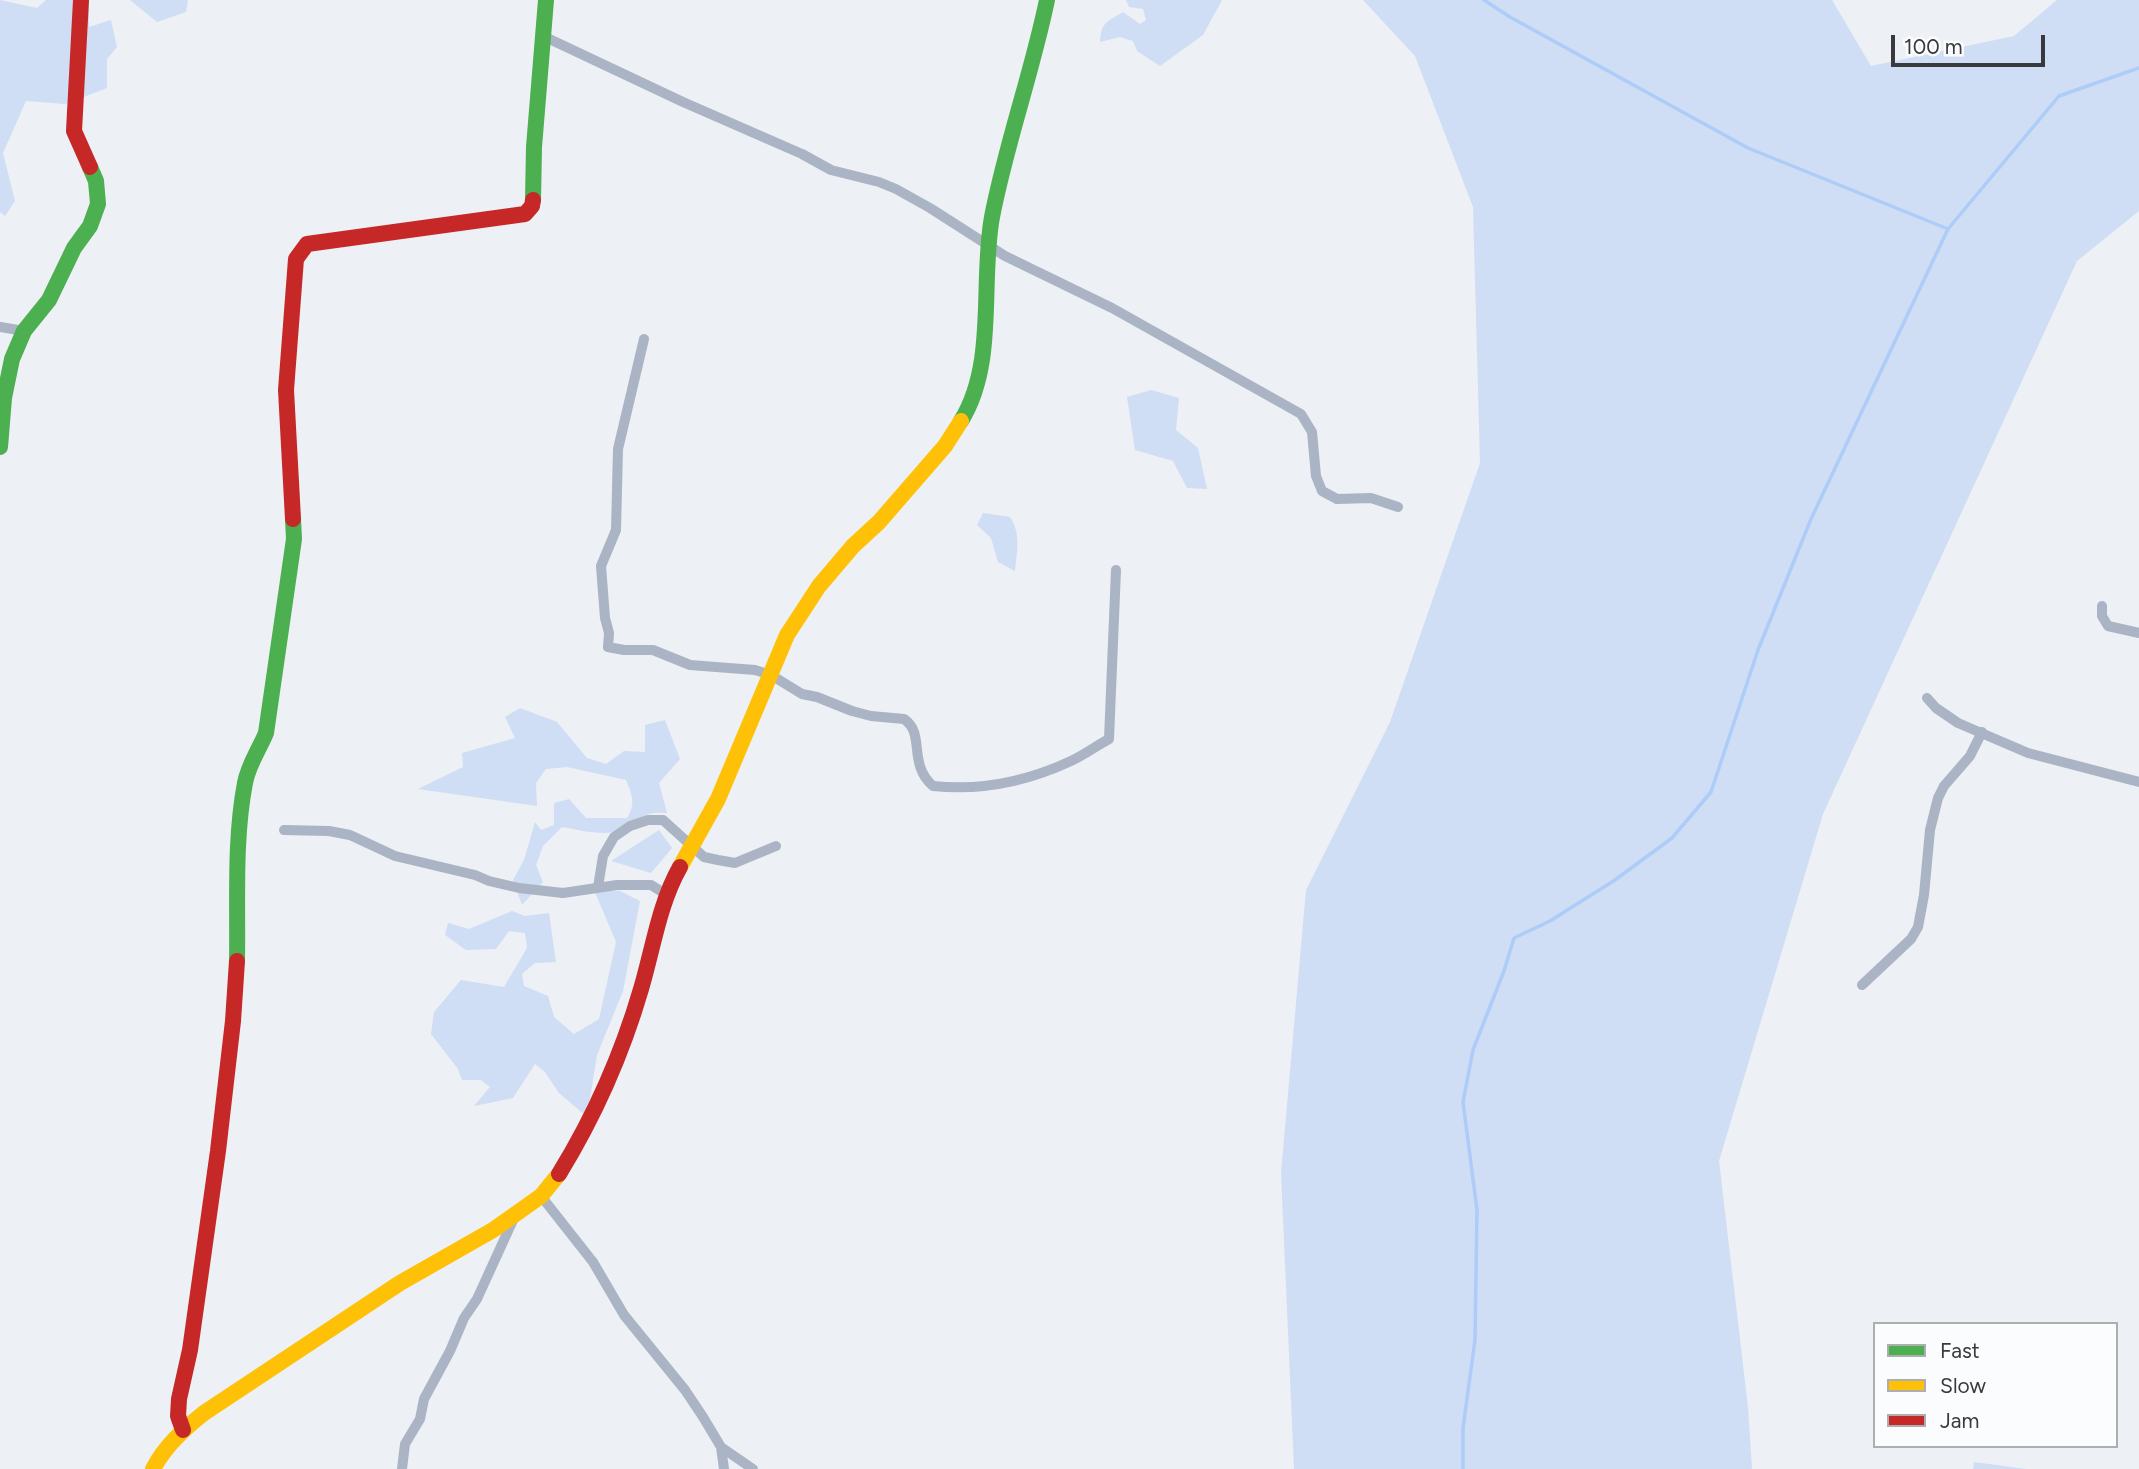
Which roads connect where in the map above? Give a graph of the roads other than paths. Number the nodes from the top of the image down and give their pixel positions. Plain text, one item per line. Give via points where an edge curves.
1 (81, 0) edge
2 (545, 0) edge
3 (1047, 0) edge
4 (543, 36) junction
5 (987, 244) junction
6 (0, 327) edge
7 (24, 331) junction
8 (643, 339) dead end
9 (0, 447) edge
10 (1398, 507) dead end
11 (1116, 570) dead end
12 (2102, 606) dead end
13 (2139, 633) edge
14 (771, 675) junction
15 (1927, 698) dead end
16 (1982, 732) junction
17 (2139, 782) edge
18 (285, 830) dead end
19 (690, 845) junction
20 (776, 846) dead end
21 (598, 887) junction
22 (667, 895) junction
23 (1863, 985) dead end
24 (541, 1196) junction
25 (517, 1213) junction
26 (183, 1430) junction
27 (721, 1447) junction
28 (153, 1469) edge
29 (402, 1469) edge
30 (723, 1469) edge
31 (753, 1469) edge

1 - 7 street via 74,131 96,181 98,204 49,300
2 - 4 street
3 - 5 street via 1003,161
4 - 5 street via 831,170 896,189
4 - 26 street via 535,189 525,215 324,240 307,244 296,259 286,390 294,539 266,733 245,782 233,1021 190,1350 179,1399
5 - 10 street via 1301,414 1312,432 1319,484 1328,496 1371,498
5 - 14 street via 983,344 972,403 921,475 819,586 787,635
6 - 7 street
7 - 9 street via 6,385
8 - 14 street via 618,449 615,530 601,566 608,647 653,650 690,665
11 - 14 street via 1109,738 1069,762 1013,783 933,786 921,771 916,737 904,719 871,716 802,694
12 - 13 street via 2108,626
14 - 19 street via 718,799
15 - 16 street via 1958,723
16 - 17 street via 2028,753
16 - 23 street via 1938,798 1919,927
18 - 21 street via 350,835 395,856 519,888 563,893
19 - 20 street via 704,857 735,863
19 - 21 street via 663,820 630,826 614,837 603,856
19 - 22 street
21 - 22 street via 651,885
22 - 24 street via 625,1035 589,1126
24 - 25 street
24 - 27 street via 593,1262 624,1315 685,1390
25 - 26 street via 400,1283
25 - 29 street via 424,1399 420,1419 405,1444
26 - 28 street
27 - 30 street
27 - 31 street

